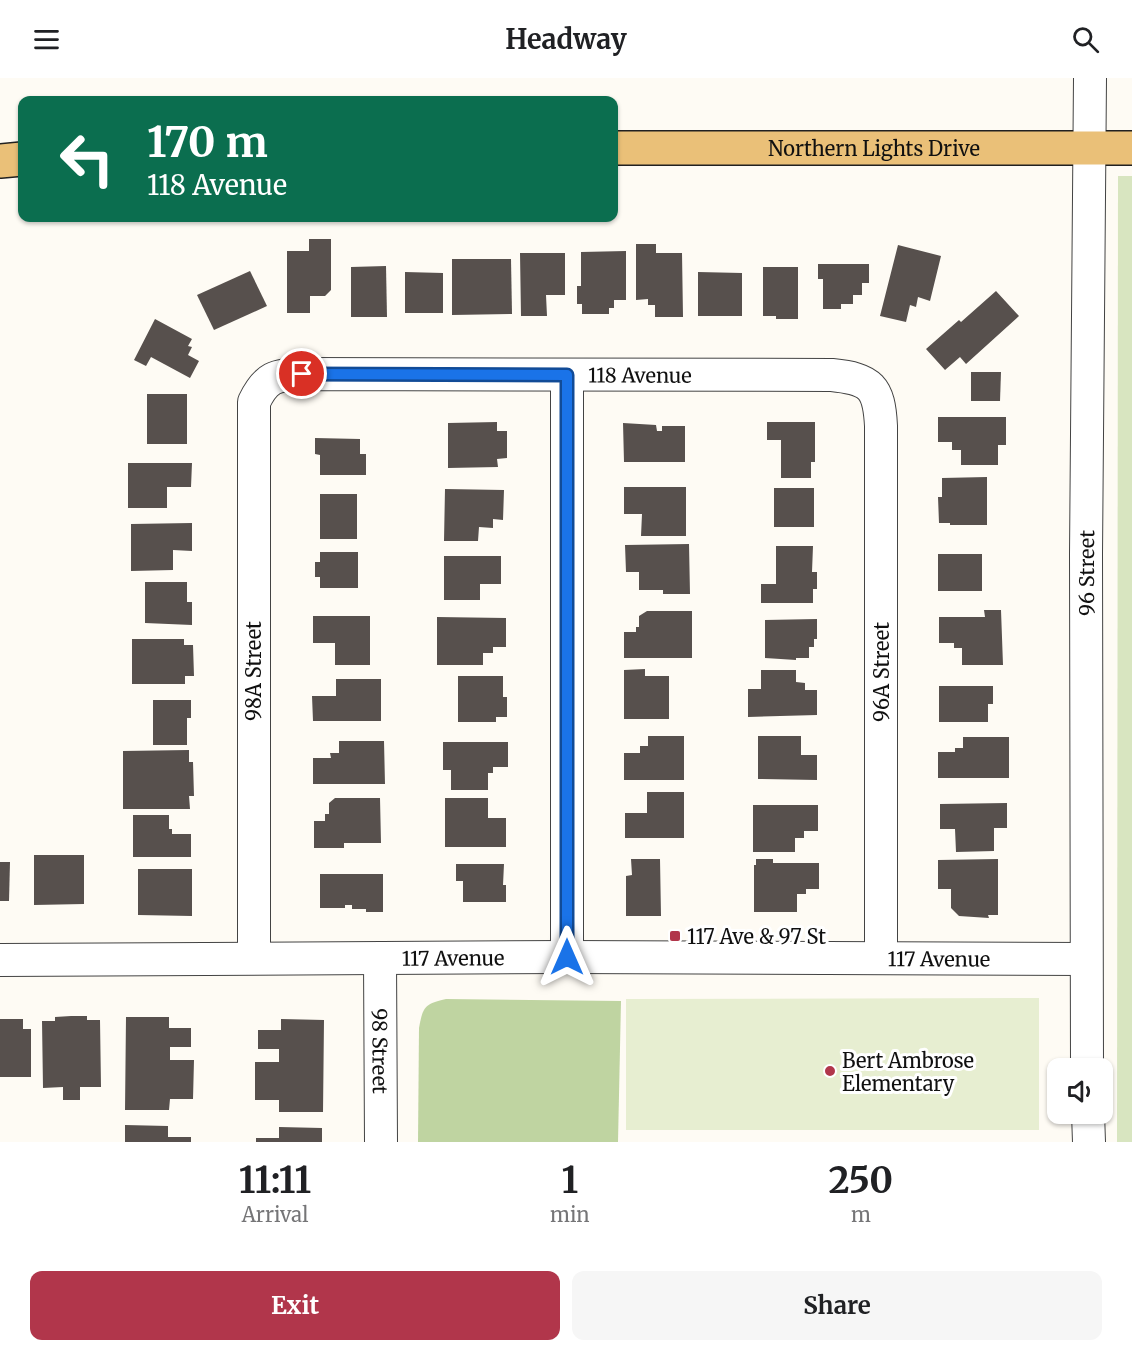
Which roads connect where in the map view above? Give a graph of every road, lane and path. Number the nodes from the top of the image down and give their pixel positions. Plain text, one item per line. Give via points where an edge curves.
1 (1090, 78) edge
2 (0, 147) edge
3 (18, 147) edge
4 (618, 148) edge
5 (1088, 148) junction
6 (1132, 148) edge
7 (18, 159) edge
8 (0, 161) edge
9 (567, 375) junction
10 (262, 386) joint
11 (872, 387) joint
12 (567, 957) junction
13 (254, 958) junction
14 (881, 958) junction
15 (380, 959) junction
16 (1086, 959) junction
17 (0, 960) edge
18 (1087, 1058) edge
19 (1088, 1124) edge
20 (381, 1142) edge
21 (1089, 1142) edge

1 - 5 street, 96 Street
2 - 3 main road
4 - 5 main road, Northern Lights Drive
5 - 6 main road, Northern Lights Drive
5 - 16 street, 96 Street
7 - 8 main road
9 - 10 street, 118 Avenue via 302,374 279,375
9 - 11 street, 118 Avenue via 832,375 855,377
9 - 12 street
10 - 13 street, 98A Street via 254,402 253,426
11 - 14 street, 96A Street via 880,406 881,426
12 - 14 street, 117 Avenue
12 - 15 street, 117 Avenue
13 - 15 street, 117 Avenue
13 - 17 street, 117 Avenue
14 - 16 street, 117 Avenue
15 - 20 street, 98 Street
16 - 18 street, 96 Street
19 - 21 street

